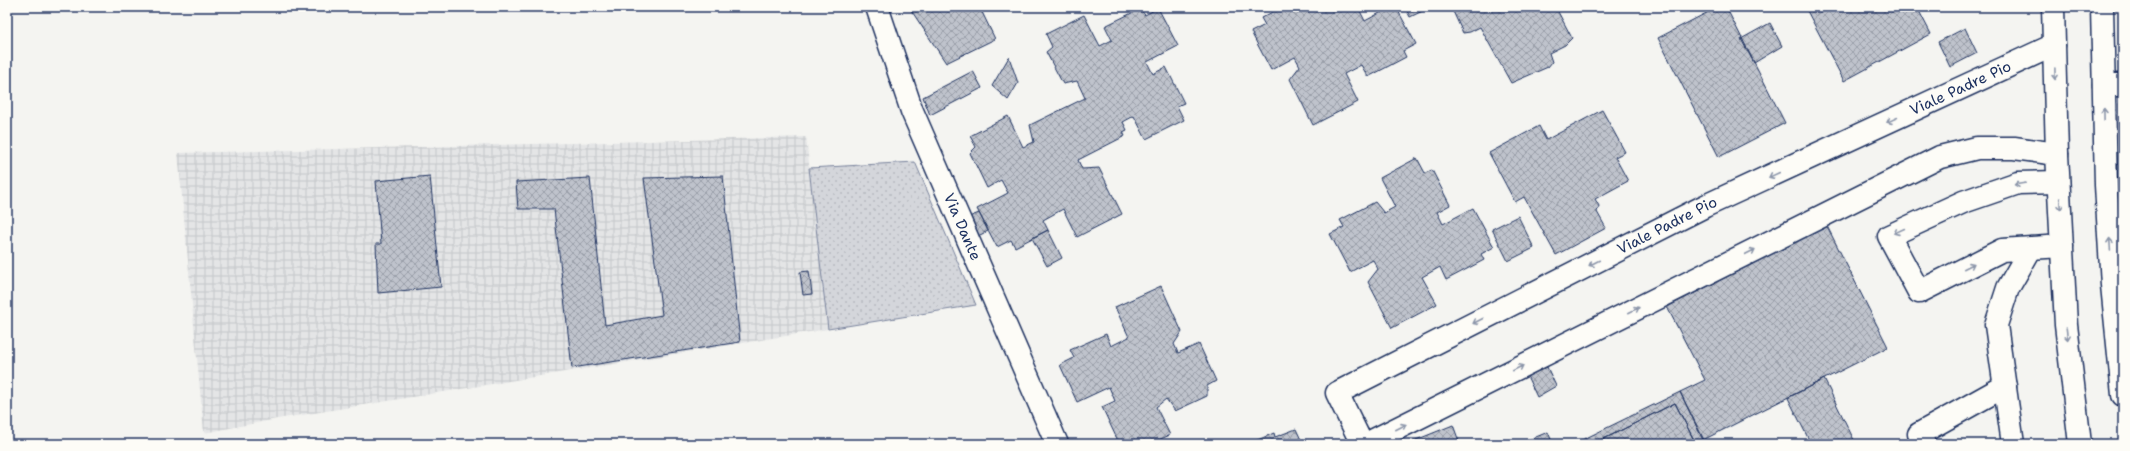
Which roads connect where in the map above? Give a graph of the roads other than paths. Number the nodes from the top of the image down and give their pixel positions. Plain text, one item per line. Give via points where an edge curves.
1 (876, 7) edge
2 (2053, 7) edge
3 (2102, 7) edge
4 (2054, 45) junction
5 (2113, 85) edge
6 (2057, 154) junction
7 (2058, 182) junction
8 (2062, 246) junction
9 (2031, 248) junction
10 (2005, 386) junction
11 (2123, 394) edge
12 (1057, 444) edge
13 (1362, 444) edge
14 (1366, 444) edge
15 (1924, 444) edge
16 (2013, 444) edge
17 (2080, 444) edge

1 - 12 street, Via Dante via 912,111
2 - 4 street
3 - 5 street
4 -> 6 street
4 -> 13 street, Viale Padre Pio via 1705,206 1337,393
11 -> 5 street via 2112,285 2106,185
6 - 7 street
14 -> 6 street via 1940,157 1977,148 2014,148
7 -> 8 street
7 -> 9 street via 2018,183 1963,202 1889,236 1919,292 2002,250
8 - 9 street
8 -> 17 street via 2066,325
9 - 10 street via 2008,288 1996,325
10 - 15 street via 1919,434
10 - 16 street

